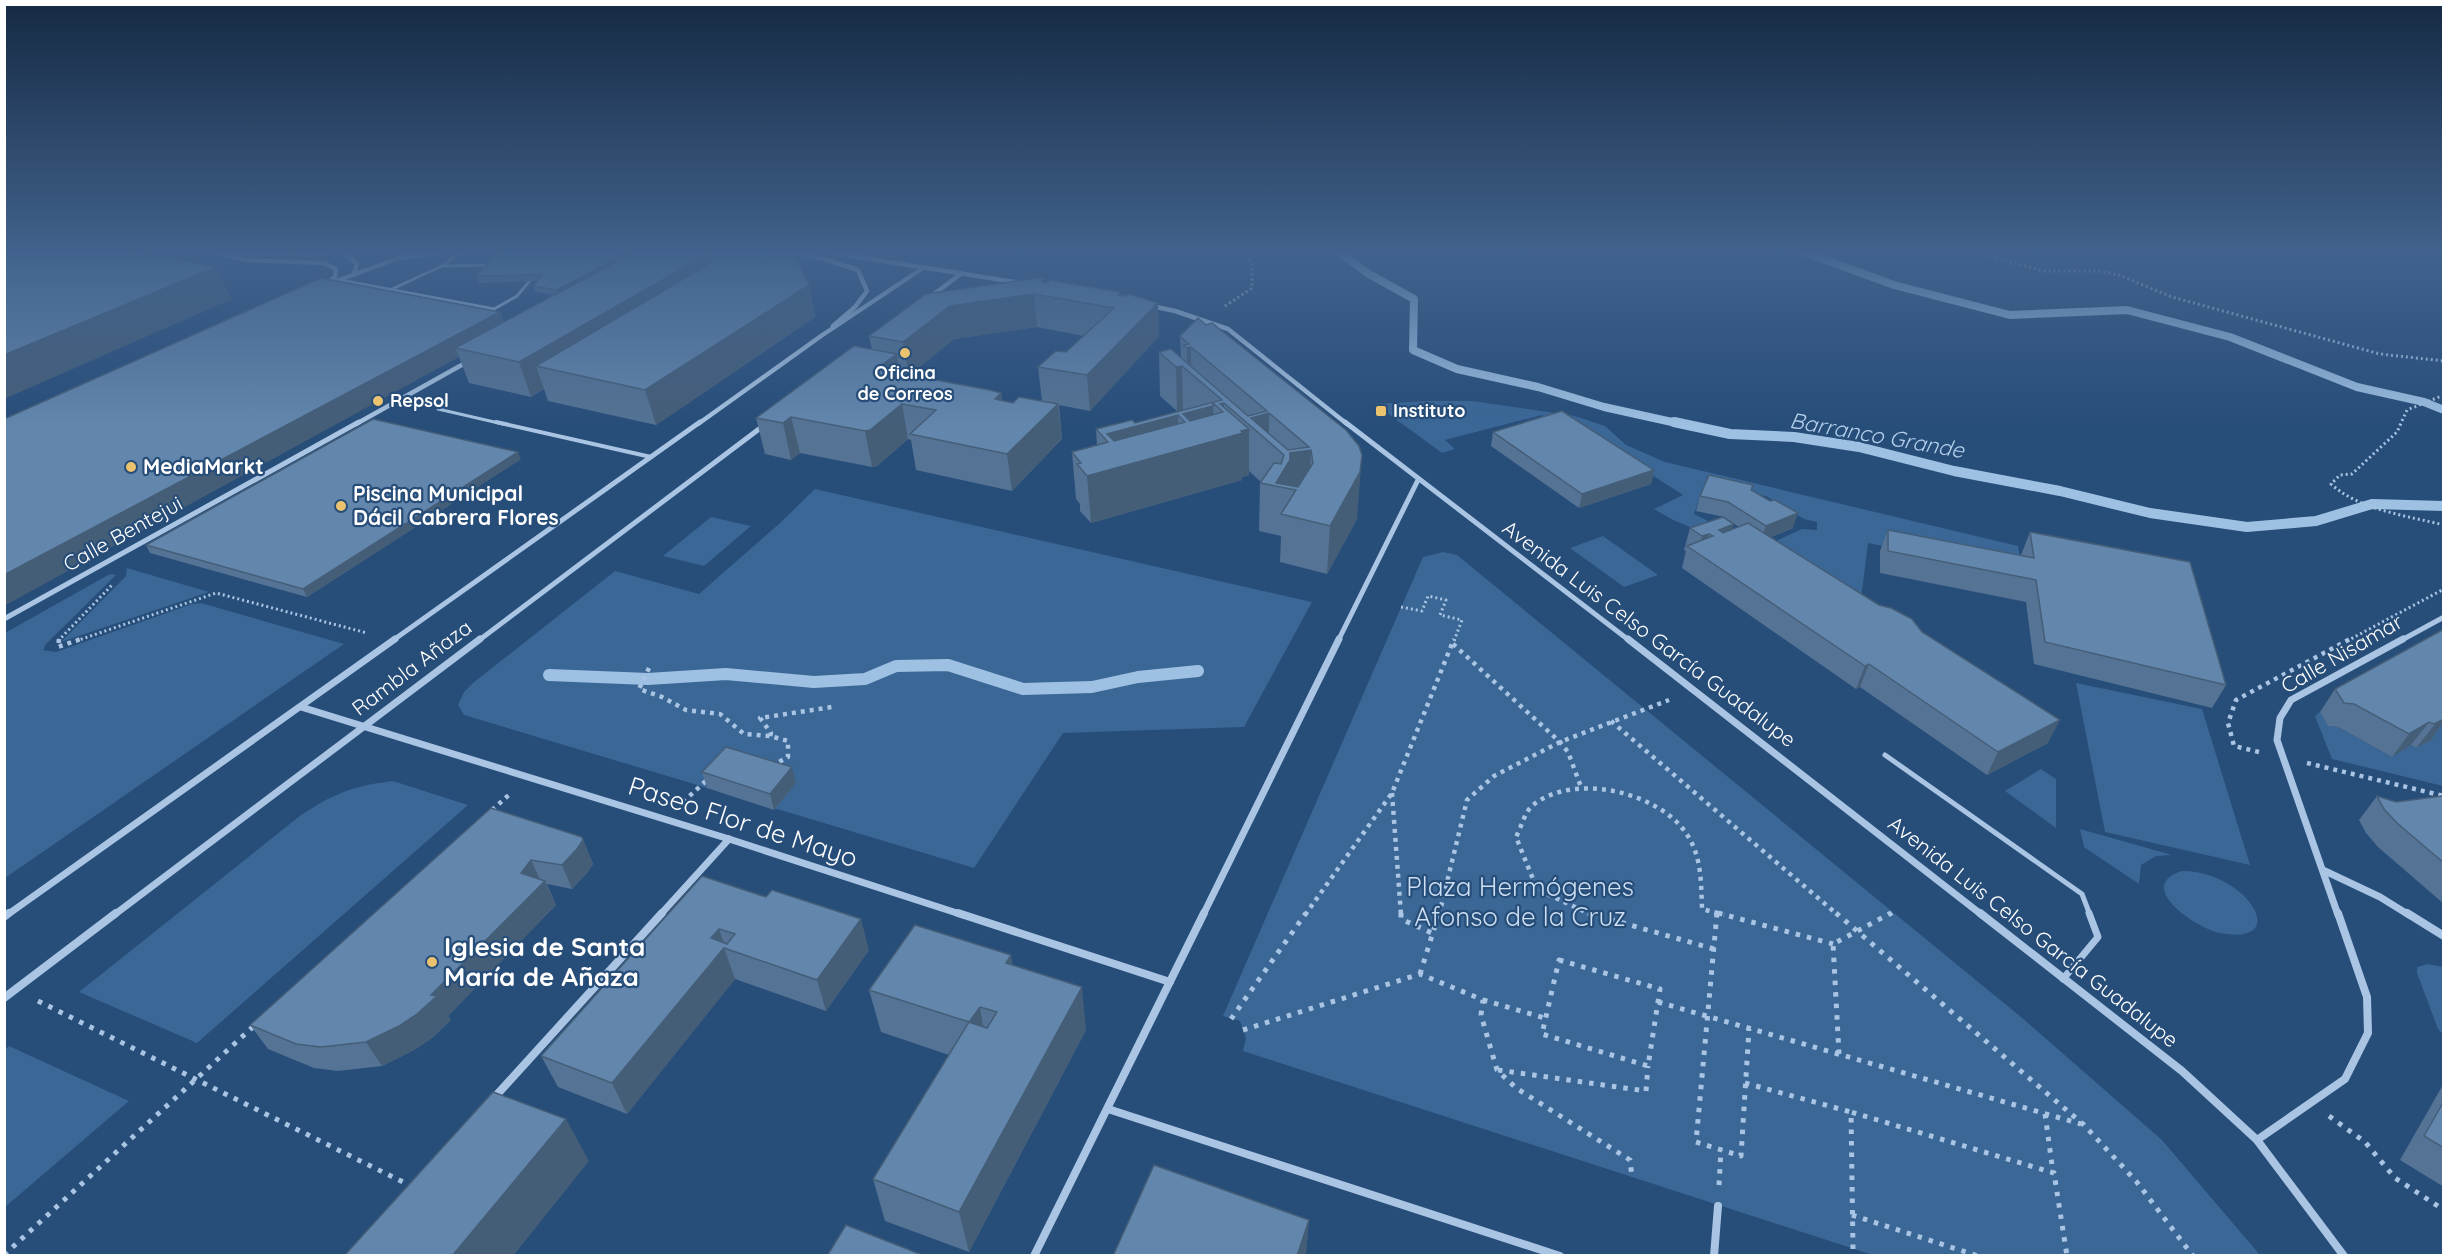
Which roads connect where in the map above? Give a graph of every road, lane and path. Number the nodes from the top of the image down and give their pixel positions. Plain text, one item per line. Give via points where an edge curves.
1 (852, 310) edge
2 (860, 310) edge
3 (1174, 310) edge
4 (2218, 310) edge
5 (821, 336) junction
6 (469, 361) edge
7 (2444, 361) edge
8 (2444, 395) edge
9 (438, 409) dead end
10 (765, 424) dead end
11 (651, 458) junction
12 (1418, 480) junction
13 (2444, 525) edge
14 (105, 564) junction
15 (1401, 607) dead end
16 (2444, 617) edge
17 (4, 619) edge
18 (394, 641) junction
19 (1453, 644) junction
20 (649, 668) dead end
21 (1695, 690) junction
22 (301, 707) junction
23 (832, 707) dead end
24 (1611, 721) junction
25 (364, 725) junction
26 (770, 736) junction
27 (1560, 742) junction
28 (1885, 754) dead end
29 (770, 767) edge
30 (2338, 770) dead end
31 (712, 774) edge
32 (529, 777) junction
33 (1581, 787) junction
34 (1392, 792) junction
35 (2444, 796) edge
36 (485, 817) edge
37 (665, 819) junction
38 (729, 839) junction
39 (2325, 871) junction
40 (1717, 913) junction
41 (1892, 913) dead end
42 (4, 917) edge
43 (1858, 932) junction
44 (1434, 934) junction
45 (2444, 936) edge
46 (1833, 944) junction
47 (1714, 949) junction
48 (1420, 974) junction
49 (2063, 979) junction
50 (1170, 982) junction
51 (15, 990) junction
52 (4, 998) edge
53 (1483, 1000) junction
54 (1658, 1002) junction
55 (1707, 1016) junction
56 (1545, 1018) junction
57 (1231, 1019) dead end
58 (256, 1024) edge
59 (1749, 1029) junction
60 (1244, 1030) dead end
61 (1839, 1054) junction
62 (1648, 1066) junction
63 (1497, 1070) junction
64 (195, 1080) junction
65 (1745, 1083) junction
66 (2312, 1102) junction
67 (484, 1109) edge
68 (1108, 1109) junction
69 (1851, 1112) junction
70 (2044, 1114) junction
71 (2084, 1125) junction
72 (2257, 1140) junction
73 (1721, 1150) junction
74 (2054, 1173) junction
75 (1632, 1177) dead end
76 (413, 1187) edge
77 (1718, 1206) joint
78 (2444, 1210) edge
79 (1852, 1215) junction
80 (1852, 1249) dead end
81 (4, 1255) edge
82 (1034, 1256) edge
83 (1560, 1256) edge
84 (1714, 1256) edge
85 (1978, 1256) edge
86 (2067, 1256) edge
87 (2193, 1256) edge
88 (2344, 1256) edge

1 - 5 street
2 - 5 street
3 - 12 street, Avenida Luis Celso García Guadalupe via 1228,329
4 - 7 path via 2380,354
5 - 11 street, Rambla Añaza
6 - 14 street, Calle Bentejui
8 - 13 path via 2407,410 2397,432 2352,474 2340,475 2331,484 2335,491
9 - 11 lane
10 - 25 street, Rambla Añaza
11 - 18 street, Rambla Añaza
12 - 21 street, Avenida Luis Celso García Guadalupe
12 - 50 street
14 - 17 street, Calle Bentejui
14 - 18 path via 123,574 58,640 58,647 216,593
15 - 19 path via 1422,611 1428,596 1446,600 1440,615 1462,620
16 - 39 street, Calle Nisamar via 2291,700 2281,711 2277,740
18 - 22 street, Rambla Añaza
19 - 27 path
19 - 34 path
20 - 26 path via 639,689 686,710 720,714 744,734
21 - 24 path
21 - 49 street, Avenida Luis Celso García Guadalupe
22 - 25 street, Paseo Flor de Mayo
22 - 42 street, Rambla Añaza
23 - 26 path via 763,716 760,718
24 - 27 path
24 - 43 path
25 - 32 street, Paseo Flor de Mayo
25 - 51 street, Rambla Añaza
26 - 29 path via 788,741 788,757
27 - 33 path via 1568,752
27 - 44 path via 1494,776 1467,800
28 - 49 lane via 2082,894 2098,937
30 - 35 path
31 - 37 path
32 - 36 path
32 - 37 street, Paseo Flor de Mayo
33 - 40 path via 1638,797 1670,815 1687,834 1701,868 1702,909
33 - 47 path via 1554,792 1531,806 1516,837 1536,885 1557,900 1604,919
34 - 44 path via 1401,920
34 - 57 path
37 - 38 street, Paseo Flor de Mayo
38 - 50 street, Paseo Flor de Mayo
38 - 67 street
39 - 45 street via 2380,897
39 - 66 street, Calle Nisamar via 2367,997 2368,1033 2344,1079
40 - 46 path
40 - 47 path
41 - 43 path
43 - 46 path
43 - 71 path
44 - 48 path
46 - 61 path
47 - 55 path
48 - 53 path
48 - 60 path
49 - 72 street, Avenida Luis Celso García Guadalupe via 2182,1071
50 - 68 street
51 - 52 street, Rambla Añaza
51 - 64 path
53 - 56 path
53 - 63 path via 1481,1015
54 - 55 path
54 - 56 path via 1660,989 1559,960
54 - 62 path
55 - 59 path
55 - 73 path via 1696,1142
56 - 62 path via 1542,1034
58 - 64 path
59 - 61 path
59 - 65 path
61 - 70 path
62 - 63 path via 1646,1091
63 - 75 path via 1516,1088 1630,1160
64 - 76 path
64 - 81 path
65 - 69 path
65 - 73 path via 1741,1156
66 - 72 street, Calle Nisamar
66 - 78 path via 2365,1142 2395,1178
68 - 82 street
68 - 83 street
69 - 74 path
69 - 79 path
70 - 71 path
70 - 74 path
71 - 87 path via 2136,1180
72 - 88 street, Avenida Luis Celso García Guadalupe
73 - 77 path
74 - 86 path
77 - 84 street
79 - 80 path
79 - 85 path

